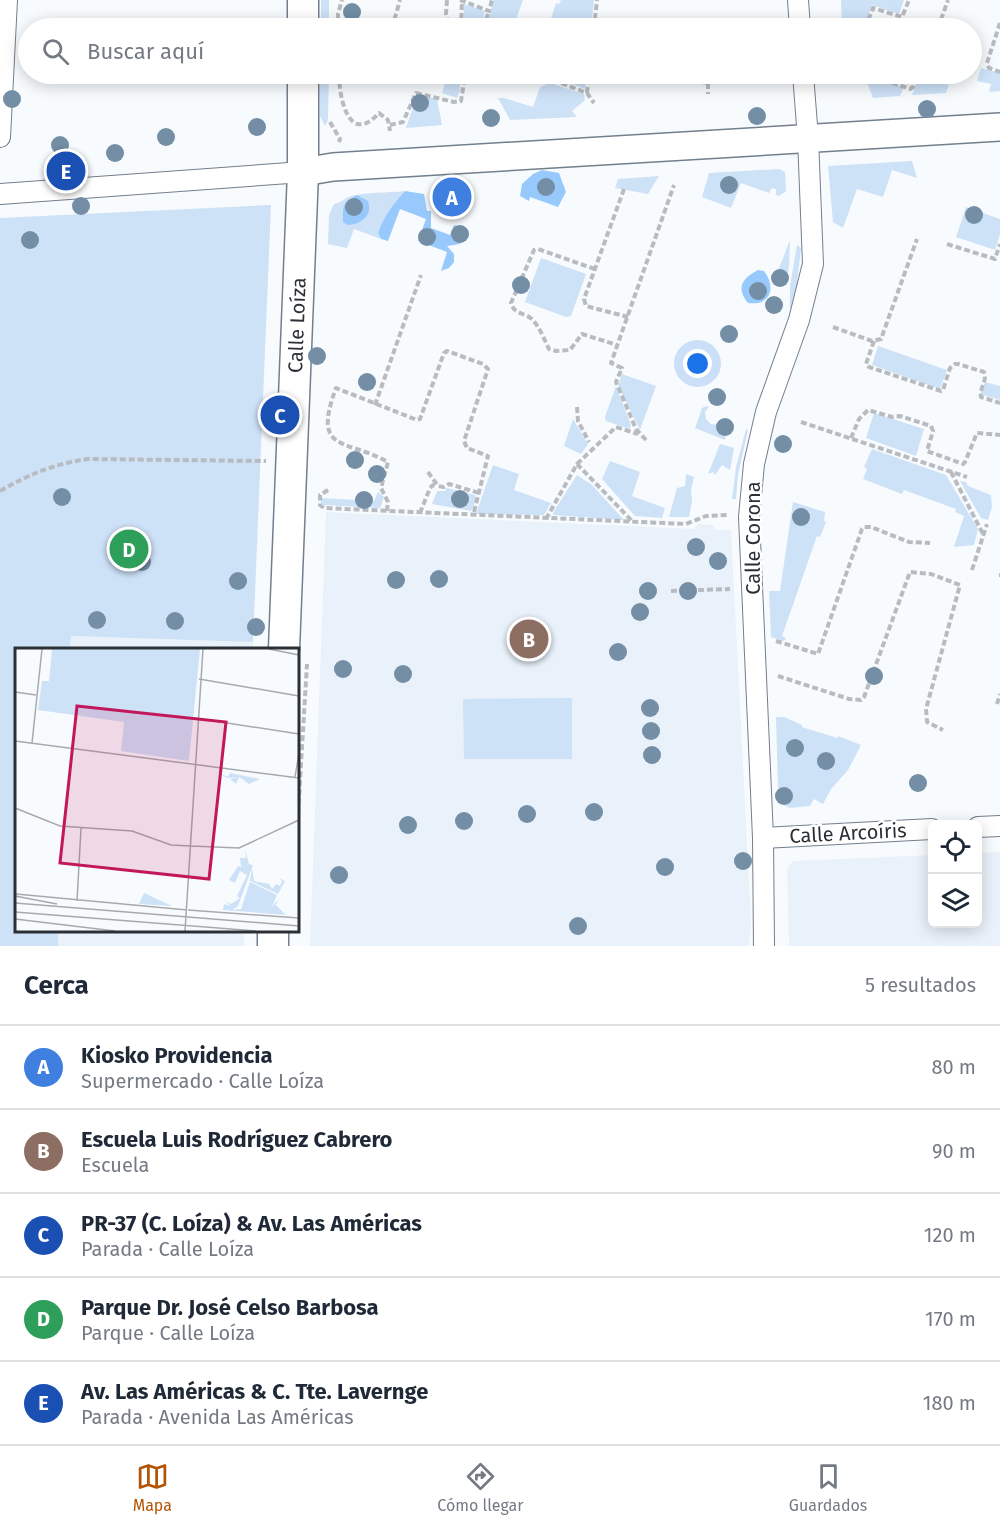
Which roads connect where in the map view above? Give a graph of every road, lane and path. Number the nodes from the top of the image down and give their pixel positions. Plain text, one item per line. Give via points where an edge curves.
1 (7, 0) edge
2 (303, 0) edge
3 (342, 0) edge
4 (400, 0) edge
5 (447, 0) edge
6 (461, 0) edge
7 (492, 0) edge
8 (597, 0) edge
9 (798, 0) edge
10 (909, 0) edge
11 (948, 0) edge
12 (489, 10) junction
13 (303, 18) edge
14 (338, 18) edge
15 (395, 18) edge
16 (447, 18) edge
17 (461, 18) edge
18 (486, 18) edge
19 (595, 18) edge
20 (799, 18) edge
21 (869, 18) edge
22 (942, 18) edge
23 (1000, 23) edge
24 (1000, 72) edge
25 (303, 84) edge
26 (339, 84) edge
27 (464, 84) edge
28 (563, 84) edge
29 (588, 84) edge
30 (708, 84) edge
31 (804, 84) edge
32 (896, 84) edge
33 (914, 84) edge
34 (587, 93) junction
35 (708, 94) dead end
36 (594, 103) dead end
37 (390, 125) junction
38 (1000, 127) edge
39 (390, 131) dead end
40 (0, 137) edge
41 (808, 138) junction
42 (303, 172) junction
43 (674, 185) dead end
44 (624, 189) dead end
45 (0, 194) edge
46 (917, 239) dead end
47 (947, 244) dead end
48 (1000, 244) edge
49 (595, 269) junction
50 (421, 275) dead end
51 (628, 317) junction
52 (833, 327) dead end
53 (874, 341) junction
54 (617, 345) junction
55 (1000, 403) edge
56 (375, 405) junction
57 (577, 407) dead end
58 (801, 422) dead end
59 (640, 434) junction
60 (1000, 435) edge
61 (851, 438) junction
62 (646, 440) dead end
63 (589, 442) dead end
64 (291, 462) junction
65 (577, 464) junction
66 (951, 471) junction
67 (428, 472) dead end
68 (967, 477) dead end
69 (438, 486) junction
70 (328, 490) dead end
71 (0, 491) edge
72 (479, 493) junction
73 (387, 511) junction
74 (420, 513) junction
75 (728, 515) dead end
76 (473, 516) junction
77 (546, 519) junction
78 (633, 522) junction
79 (987, 524) dead end
80 (984, 536) junction
81 (930, 543) dead end
82 (972, 570) dead end
83 (730, 589) dead end
84 (671, 591) dead end
85 (766, 638) dead end
86 (284, 648) edge
87 (768, 673) dead end
88 (1000, 694) edge
89 (997, 704) dead end
90 (943, 730) dead end
91 (1000, 826) edge
92 (982, 827) edge
93 (928, 830) edge
94 (763, 837) junction
95 (764, 946) edge

1 - 40 street
2 - 13 main road
3 - 14 path
4 - 15 path
5 - 16 path
6 - 12 path
6 - 17 path
7 - 12 path
8 - 19 path
9 - 20 street
10 - 21 path via 902,17 873,8
11 - 22 path
12 - 18 path
23 - 24 path via 987,63
25 - 42 main road, Calle Loíza
26 - 37 path via 349,117 356,124 371,121 379,113
27 - 37 path via 461,101 416,93 403,122
28 - 34 path
29 - 34 path
30 - 35 path
31 - 41 street, Calle Corona
32 - 33 path via 910,89
34 - 36 path
37 - 39 path
38 - 41 street
41 - 42 street via 333,166
41 - 94 street, Calle Corona via 813,264 799,320 766,412 754,464 749,517
42 - 45 street
42 - 64 main road, Calle Loíza
43 - 51 path
44 - 49 path
46 - 53 path via 883,335
47 - 48 path via 995,259
49 - 51 path via 584,304
49 - 54 path via 534,250 512,308 530,317 553,351 570,350 582,334
50 - 56 path
51 - 54 path
52 - 53 path
53 - 55 path via 866,364 869,367 941,391 950,368 958,364 984,372 981,397
54 - 59 path via 611,363 622,368 616,382
56 - 72 path via 420,419 444,353 448,351 483,364 488,369 464,441 467,448 488,456
56 - 73 path via 336,388 328,408 327,425 339,443 388,462 381,488 388,502
57 - 63 path via 578,421
58 - 61 path
59 - 62 path
59 - 65 path via 616,427
60 - 61 path via 976,433 963,464 927,451 931,426 900,416 868,410 859,418
61 - 66 path
64 - 71 path via 88,459 60,463
64 - 86 main road, Calle Loíza
65 - 77 path
65 - 78 path
66 - 68 path
66 - 80 path
67 - 69 path
69 - 72 path via 449,484
69 - 74 path via 430,488
70 - 73 path via 320,495 322,507
72 - 76 path
73 - 74 path
74 - 76 path
75 - 78 path via 706,516 686,524
76 - 77 path
77 - 78 path
79 - 80 path
80 - 82 path
81 - 85 path via 909,542 864,527 818,654
83 - 84 path
87 - 90 path via 861,700 910,572 931,574 960,585 926,709 927,722
88 - 89 path
91 - 92 street
93 - 94 street, Calle Arcoíris
94 - 95 street, Calle Corona

